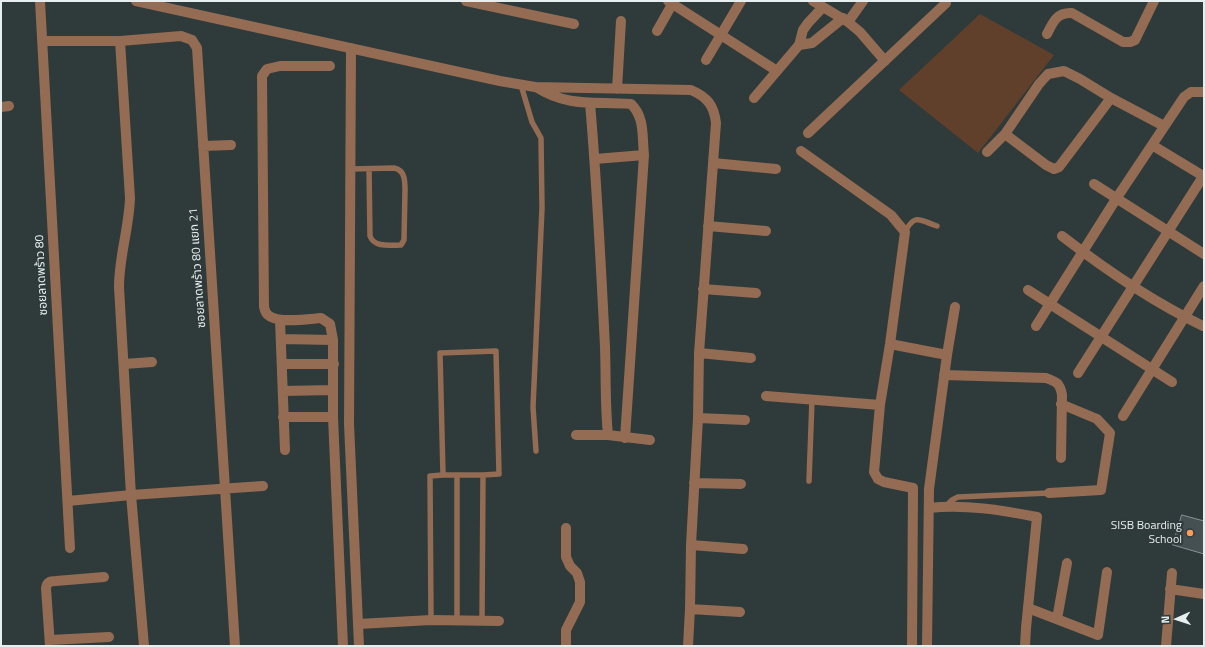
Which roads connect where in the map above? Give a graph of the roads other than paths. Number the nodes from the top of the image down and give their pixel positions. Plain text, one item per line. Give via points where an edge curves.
1 (40, 1) edge
2 (136, 1) edge
3 (466, 1) edge
4 (741, 1) edge
5 (813, 1) edge
6 (863, 1) edge
7 (1154, 1) edge
8 (671, 2) edge
9 (946, 3) dead end
10 (823, 7) junction
11 (846, 20) junction
12 (621, 22) dead end
13 (574, 24) dead end
14 (657, 31) dead end
15 (1047, 34) dead end
16 (722, 35) junction
17 (42, 41) junction
18 (120, 41) junction
19 (800, 45) junction
20 (351, 48) junction
21 (706, 60) dead end
22 (885, 60) junction
23 (330, 66) dead end
24 (777, 72) junction
25 (521, 85) junction
26 (535, 87) junction
27 (616, 89) junction
28 (1204, 92) edge
29 (754, 98) dead end
30 (1111, 98) junction
31 (590, 103) junction
32 (1164, 126) junction
33 (808, 133) dead end
34 (1004, 134) junction
35 (231, 144) dead end
36 (1152, 145) junction
37 (203, 146) junction
38 (801, 151) dead end
39 (987, 152) dead end
40 (644, 155) junction
41 (595, 159) junction
42 (713, 163) junction
43 (351, 169) junction
44 (369, 169) junction
45 (776, 169) dead end
46 (1204, 175) edge
47 (1094, 184) dead end
48 (1116, 199) junction
49 (708, 226) junction
50 (937, 226) dead end
51 (766, 231) dead end
52 (1168, 231) junction
53 (905, 232) junction
54 (1062, 236) dead end
55 (1082, 252) junction
56 (1204, 254) edge
57 (1133, 286) junction
58 (1204, 286) edge
59 (703, 289) junction
60 (1028, 290) dead end
61 (756, 293) dead end
62 (1050, 304) junction
63 (955, 307) dead end
64 (1184, 317) junction
65 (280, 320) junction
66 (1036, 326) dead end
67 (1203, 326) dead end
68 (1102, 336) junction
69 (281, 339) junction
70 (333, 340) junction
71 (890, 344) junction
72 (699, 354) junction
73 (947, 355) junction
74 (751, 358) dead end
75 (152, 362) dead end
76 (124, 364) junction
77 (282, 364) junction
78 (334, 364) junction
79 (1151, 369) junction
80 (1078, 373) dead end
81 (944, 375) junction
82 (1172, 382) dead end
83 (334, 390) junction
84 (283, 391) junction
85 (766, 396) dead end
86 (812, 400) junction
87 (1061, 404) junction
88 (880, 405) junction
89 (284, 416) junction
90 (1123, 416) dead end
91 (333, 417) junction
92 (698, 418) junction
93 (745, 420) dead end
94 (576, 435) dead end
95 (608, 435) junction
96 (625, 438) junction
97 (650, 440) dead end
98 (285, 450) dead end
99 (536, 452) dead end
100 (1061, 458) dead end
101 (443, 475) junction
102 (457, 475) junction
103 (483, 475) junction
104 (809, 481) dead end
105 (694, 483) junction
106 (741, 484) dead end
107 (263, 486) dead end
108 (913, 488) junction
109 (225, 489) junction
110 (929, 489) junction
111 (1049, 493) joint
112 (131, 495) junction
113 (68, 501) junction
114 (946, 506) junction
115 (929, 508) junction
116 (566, 528) dead end
117 (690, 545) junction
118 (70, 548) dead end
119 (743, 549) dead end
120 (1067, 563) dead end
121 (1107, 572) dead end
122 (1172, 573) dead end
123 (104, 577) dead end
124 (1170, 589) junction
125 (1204, 594) edge
126 (1028, 608) junction
127 (690, 609) junction
128 (740, 612) dead end
129 (1057, 619) junction
130 (431, 620) junction
131 (457, 620) junction
132 (482, 620) junction
133 (499, 621) dead end
134 (358, 624) junction
135 (109, 636) dead end
136 (50, 643) edge
137 (144, 646) edge
138 (235, 646) edge
139 (343, 646) edge
140 (359, 646) edge
141 (566, 646) edge
142 (688, 646) edge
143 (912, 646) edge
144 (927, 646) edge
145 (1025, 646) edge
146 (1166, 646) edge

1 - 17 street, ซอยลาดพร้าว 80
2 - 20 street
3 - 13 street
4 - 16 street
5 - 10 street
6 - 11 street
7 - 15 street via 1135,40 1130,42 1123,42 1066,12 1053,22
8 - 14 street
8 - 16 street
9 - 22 street
10 - 11 street
10 - 19 street via 803,30
11 - 19 street via 812,42
11 - 22 street
12 - 27 street
16 - 21 street
16 - 24 street
17 - 18 street, ซอยลาดพร้าว 80 แยก 21
17 - 113 street, ซอยลาดพร้าว 80
18 - 37 street, ซอยลาดพร้าว 80 แยก 21 via 181,36 192,40 197,48
18 - 76 street via 130,198 119,269
19 - 24 street
20 - 25 street
20 - 43 street
22 - 33 street
23 - 65 street via 280,66 267,69 262,76 264,307 266,314
24 - 29 street
25 - 26 street
25 - 99 lane via 532,122 541,138 542,208 533,407
26 - 27 street
26 - 31 street via 562,100
27 - 42 street via 691,90 703,95 715,112
28 - 32 street via 1191,92
30 - 32 street
30 - 34 street via 1064,71 1048,74
30 - 34 street via 1059,167 1054,169
31 - 40 street via 631,104 641,119
31 - 41 street
32 - 36 street
34 - 39 street
35 - 37 street
36 - 46 street
36 - 48 street
37 - 109 street, ซอยลาดพร้าว 80 แยก 21
38 - 53 street via 891,215
40 - 41 street
40 - 96 street
41 - 95 street
42 - 45 street
42 - 49 street
43 - 44 lane
43 - 134 street via 349,424
44 - 44 lane via 394,168 399,169 403,175 404,240 401,245 372,242
46 - 52 street
47 - 48 street
48 - 52 street
48 - 55 street
49 - 51 street
49 - 59 street
50 - 53 lane via 922,219 915,220 909,223
52 - 56 street
52 - 57 street
53 - 71 street
54 - 55 street
55 - 57 street
55 - 62 street
57 - 64 street
57 - 68 street
58 - 64 street
59 - 61 street
59 - 72 street
60 - 62 street
62 - 66 street
62 - 68 street
63 - 73 street
64 - 67 street
64 - 79 street
65 - 69 street
65 - 70 street via 321,318 330,324
68 - 79 street
68 - 80 street
69 - 70 street
69 - 77 street
70 - 78 street
71 - 73 street
71 - 88 street
72 - 74 street
72 - 92 street
73 - 81 street
75 - 76 street
76 - 112 street
77 - 78 street
77 - 84 street
78 - 83 street
79 - 82 street
79 - 90 street
81 - 87 street via 1046,378 1061,387
81 - 110 street
83 - 84 street
83 - 91 street
84 - 89 street
85 - 86 street
86 - 88 street
86 - 104 lane
87 - 100 street
87 - 111 street via 1097,419 1110,433 1101,490
88 - 108 street via 874,472 878,479 884,482
89 - 91 street
89 - 98 street
91 - 139 street
92 - 93 street
92 - 105 street
94 - 95 street
95 - 96 street
96 - 97 street
101 - 102 lane
101 - 103 lane via 440,353 496,351 499,474
101 - 130 lane via 430,476
102 - 103 lane
102 - 131 lane
103 - 132 lane
105 - 106 street
105 - 117 street
107 - 109 street
108 - 110 street
108 - 143 street
109 - 112 street
109 - 138 street, ซอยลาดพร้าว 80 แยก 21
110 - 115 street
111 - 114 lane via 958,497
112 - 113 street
112 - 137 street
113 - 118 street, ซอยลาดพร้าว 80
114 - 115 street
114 - 126 street via 966,506 1038,517
115 - 144 street
116 - 141 street via 566,557 580,582 580,602 566,630
117 - 119 street
117 - 127 street
120 - 129 street
121 - 129 street via 1098,635
122 - 124 street
123 - 136 street via 56,580 47,584
124 - 125 street
124 - 146 street
126 - 129 street
126 - 145 street
127 - 128 street
127 - 142 street
130 - 131 street
130 - 134 street
131 - 132 street
132 - 133 street
134 - 140 street
135 - 136 street

